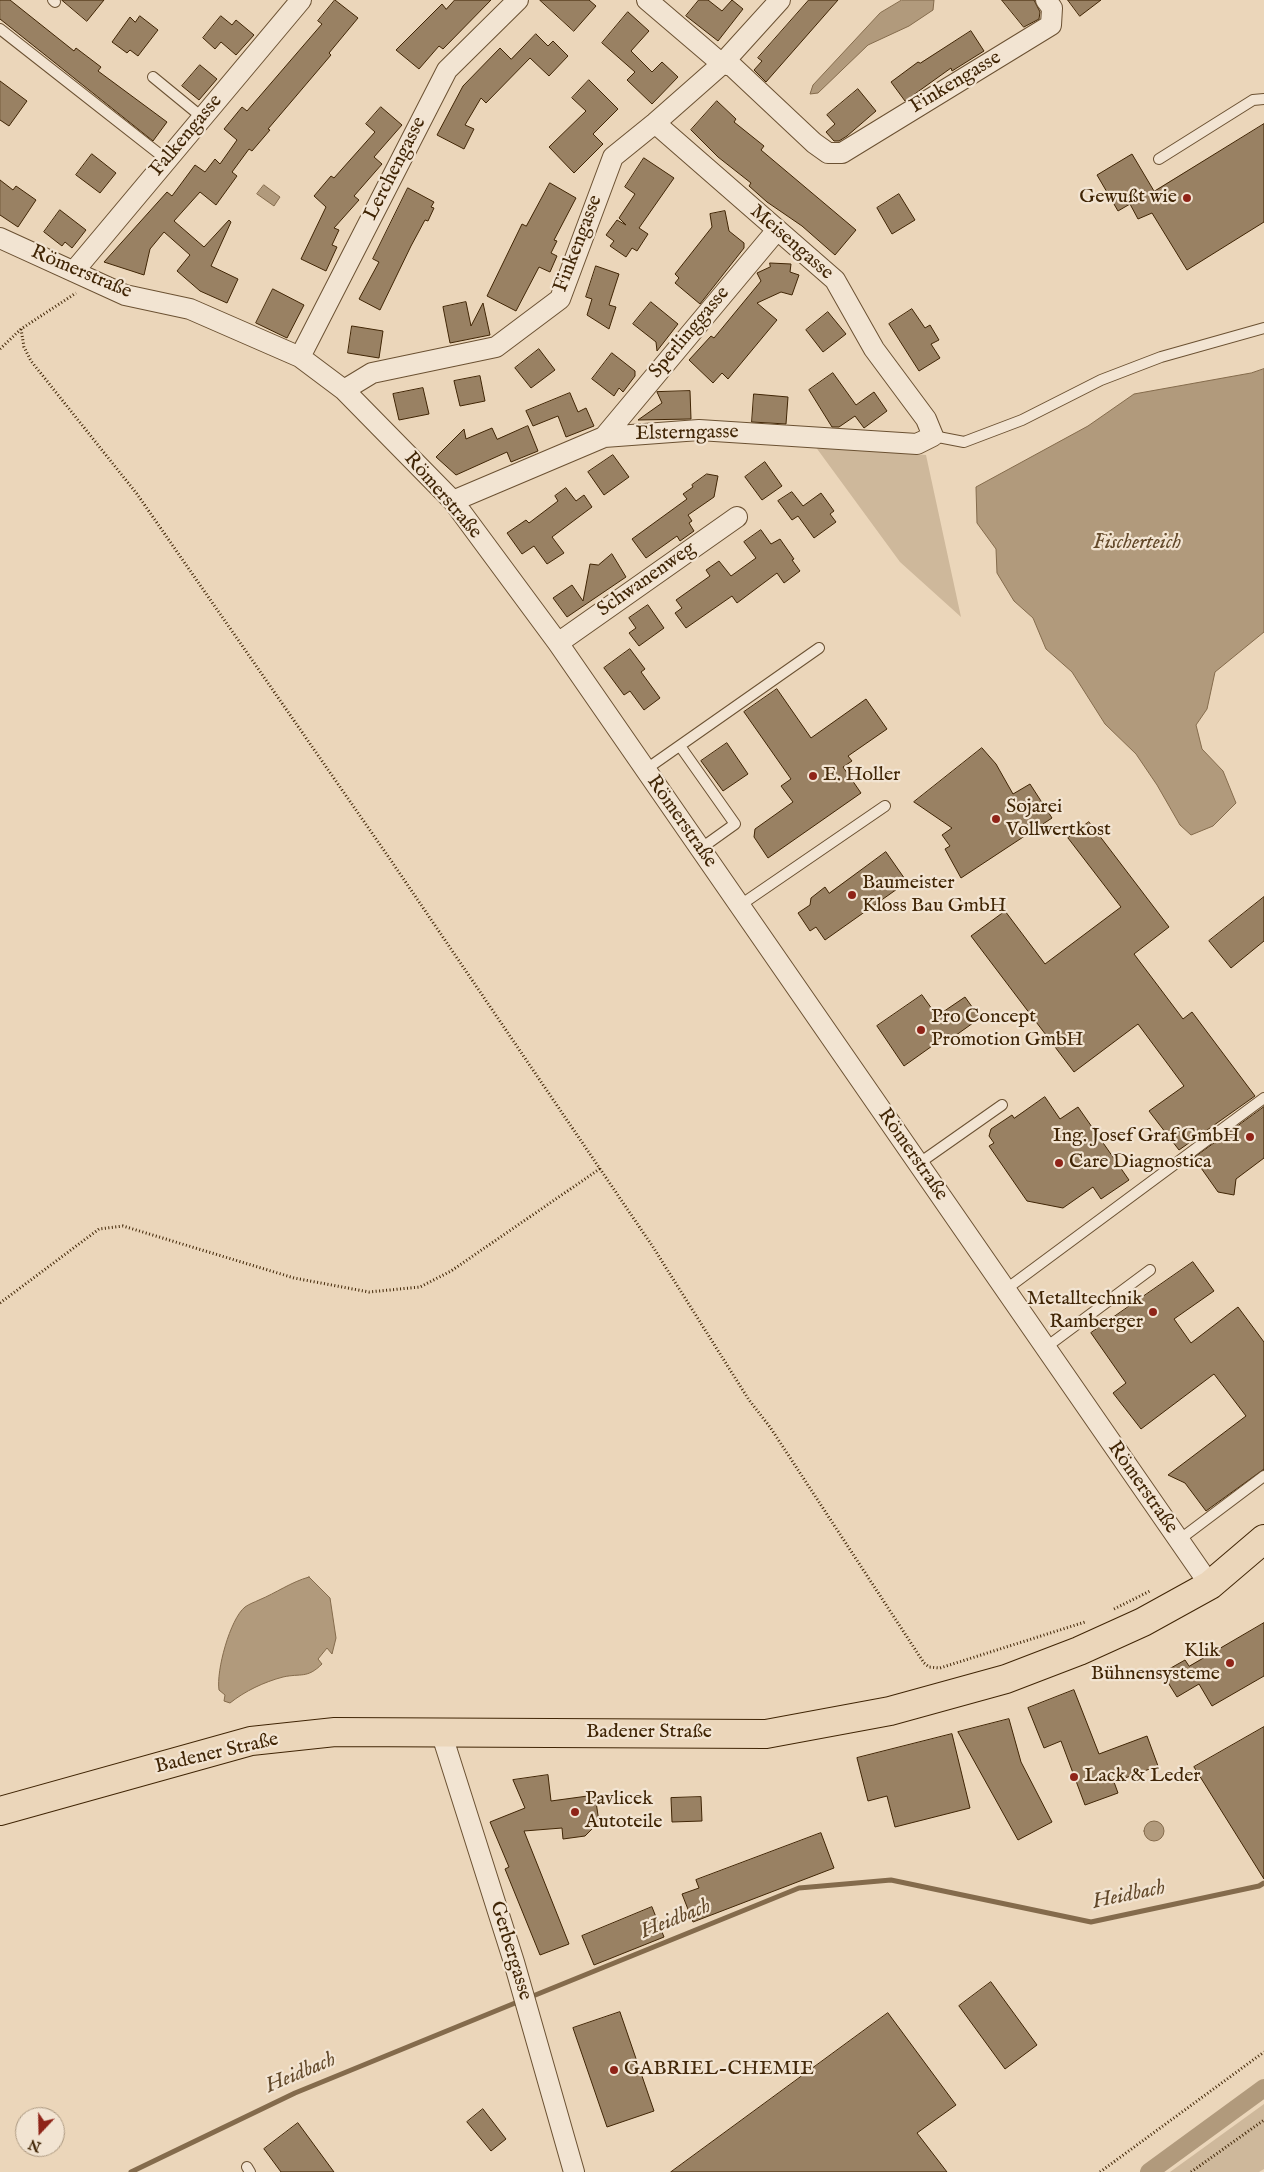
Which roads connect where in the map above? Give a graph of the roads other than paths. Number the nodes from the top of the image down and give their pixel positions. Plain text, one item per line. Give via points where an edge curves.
1 (301, 0) edge
2 (518, 0) edge
3 (647, 0) edge
4 (780, 0) edge
5 (1046, 0) edge
6 (0, 29) edge
7 (722, 64) junction
8 (153, 77) dead end
9 (1264, 99) edge
10 (203, 118) junction
11 (655, 123) junction
12 (1159, 159) dead end
13 (167, 160) junction
14 (777, 230) junction
15 (0, 238) edge
16 (74, 272) junction
17 (1264, 328) edge
18 (300, 357) junction
19 (344, 390) junction
20 (933, 436) junction
21 (604, 437) junction
22 (452, 501) junction
23 (737, 517) dead end
24 (558, 643) junction
25 (819, 648) dead end
26 (680, 746) junction
27 (645, 770) junction
28 (884, 806) dead end
29 (700, 849) junction
30 (739, 906) junction
31 (1264, 1098) edge
32 (1002, 1105) dead end
33 (918, 1164) junction
34 (1150, 1270) dead end
35 (1005, 1290) junction
36 (1045, 1348) junction
37 (1264, 1476) edge
38 (1264, 1539) edge
39 (1179, 1540) junction
40 (1210, 1584) junction
41 (441, 1732) junction
42 (0, 1811) edge
43 (574, 2172) edge

1 - 10 street, Falkengasse
2 - 18 street, Lerchengasse via 447,70
3 - 7 street
4 - 7 street, Finkengasse
5 - 7 street, Finkengasse via 1052,8 1051,25 842,153 828,153 814,143 732,66
6 - 13 lane
7 - 11 street, Finkengasse
8 - 10 lane
9 - 12 lane via 1253,100
10 - 13 street, Falkengasse
11 - 14 street, Meisengasse
11 - 19 street, Finkengasse via 613,157 560,298 496,348 372,373
13 - 16 street, Falkengasse
14 - 20 street, Meisengasse via 835,280 874,349 926,419
14 - 21 street, Sperlinggasse
15 - 16 street, Römerstraße
16 - 18 street, Römerstraße via 125,295 190,309
17 - 20 lane via 1161,357 1100,380 1022,420 964,442
18 - 19 street, Römerstraße
19 - 22 street, Römerstraße
20 - 21 street, Elsterngasse via 917,444 699,430
21 - 22 street, Elsterngasse
22 - 24 street, Römerstraße
23 - 24 street, Schwanenweg
24 - 27 street, Römerstraße
25 - 26 lane
26 - 27 lane
26 - 29 lane via 736,824
27 - 29 street, Römerstraße
28 - 30 lane
29 - 30 street, Römerstraße
30 - 33 street, Römerstraße
31 - 35 lane
32 - 33 lane
33 - 35 street, Römerstraße
34 - 36 lane
35 - 36 street, Römerstraße
36 - 39 street, Römerstraße
37 - 39 lane
38 - 40 main road, Badener Straße
39 - 40 street, Römerstraße
40 - 41 main road, Badener Straße via 1144,1622 1080,1651 1006,1679 890,1711 766,1734
41 - 42 main road, Badener Straße via 335,1732 251,1741
41 - 43 street, Gerbergasse via 514,1962

